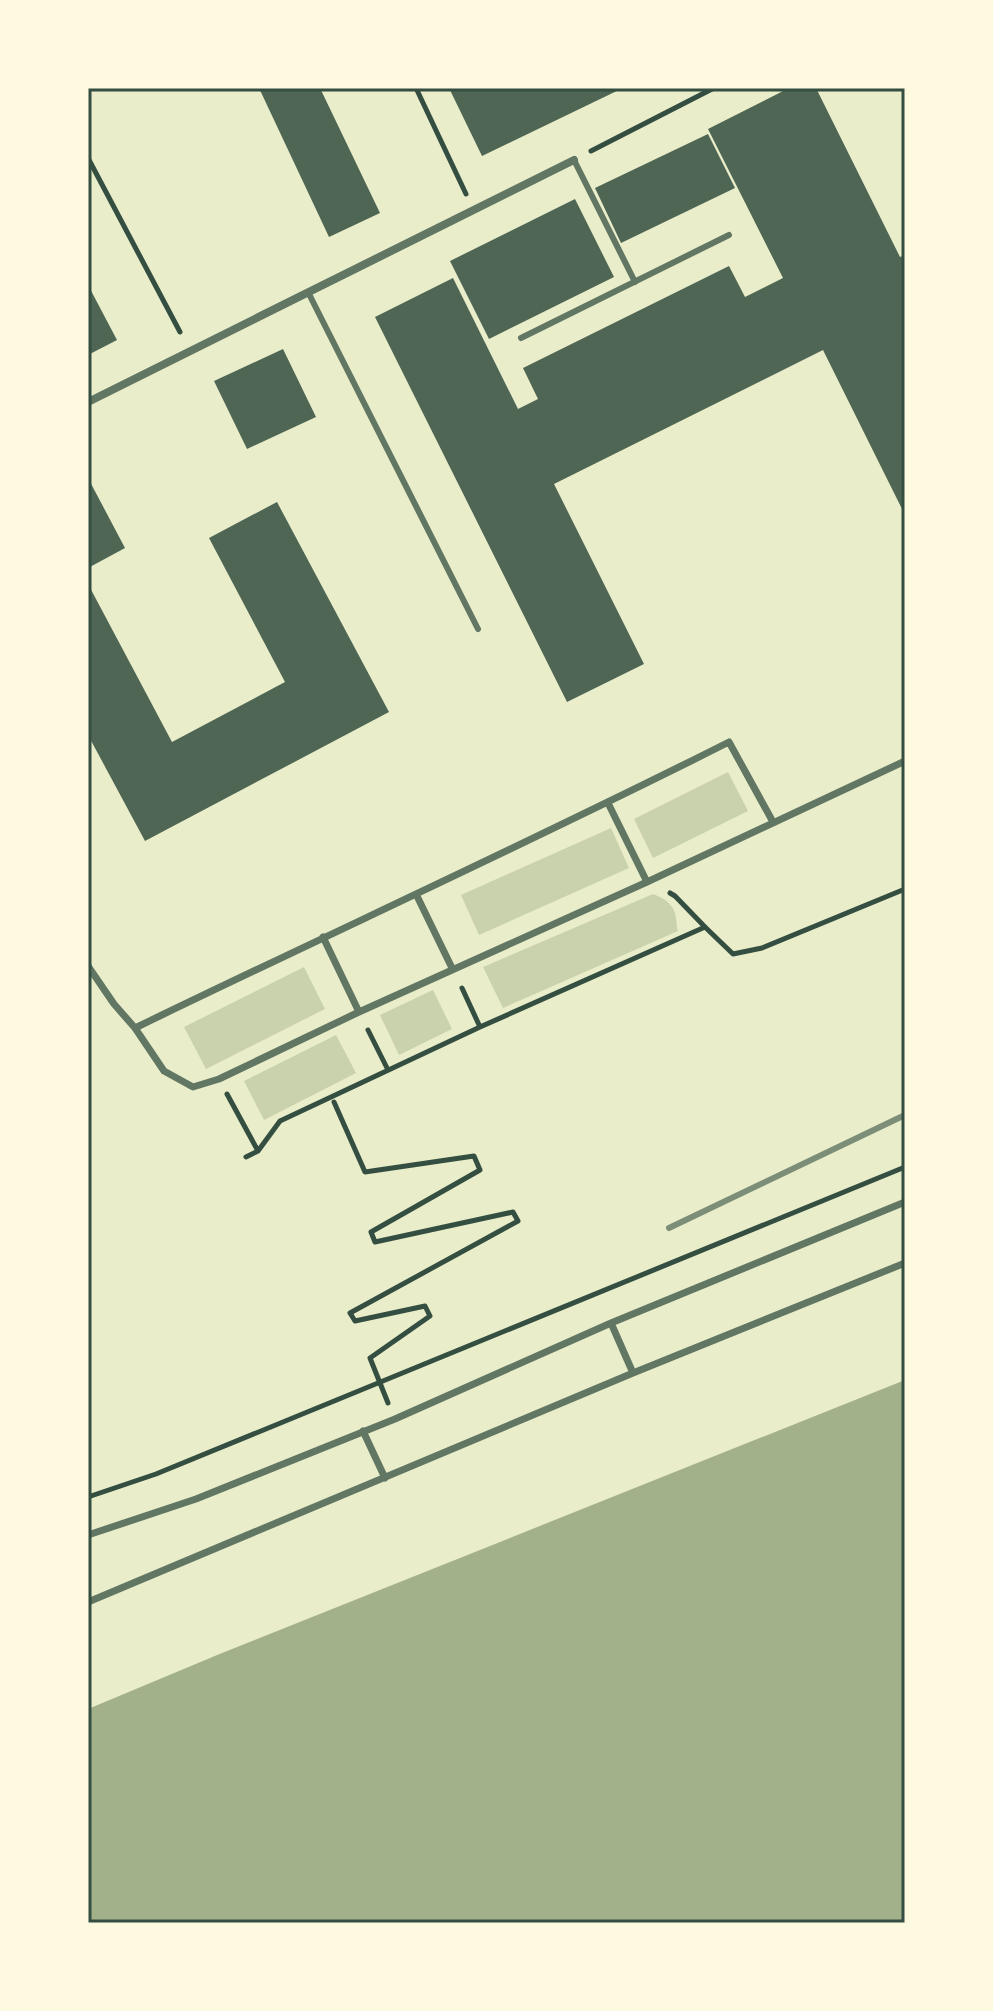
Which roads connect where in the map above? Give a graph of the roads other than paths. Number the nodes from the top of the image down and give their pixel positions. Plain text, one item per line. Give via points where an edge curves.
1 (574, 160) joint
2 (729, 235) dead end
3 (635, 282) junction
4 (308, 292) junction
5 (521, 338) dead end
6 (88, 402) edge
7 (478, 629) dead end
8 (905, 761) edge
9 (608, 803) junction
10 (773, 822) junction
11 (647, 882) junction
12 (416, 894) junction
13 (323, 937) junction
14 (88, 966) edge
15 (452, 968) junction
16 (359, 1012) junction
17 (135, 1028) junction
18 (905, 1202) edge
19 (905, 1263) edge
20 (611, 1323) junction
21 (633, 1373) junction
22 (363, 1431) junction
23 (385, 1478) junction
24 (88, 1535) edge
25 (88, 1602) edge

1 - 3 lane
1 - 4 street
2 - 3 lane
3 - 5 lane
4 - 6 street
4 - 7 lane
8 - 10 street
9 - 10 street via 729,742
9 - 11 street
9 - 12 street
10 - 11 street
11 - 15 street
12 - 13 street
12 - 15 street
13 - 16 street
13 - 17 street
14 - 17 street
15 - 16 street
16 - 17 street via 193,1087 164,1071
18 - 20 street
19 - 21 street
20 - 21 street
20 - 22 street
21 - 23 street
22 - 23 street
22 - 24 street via 196,1499
23 - 25 street

